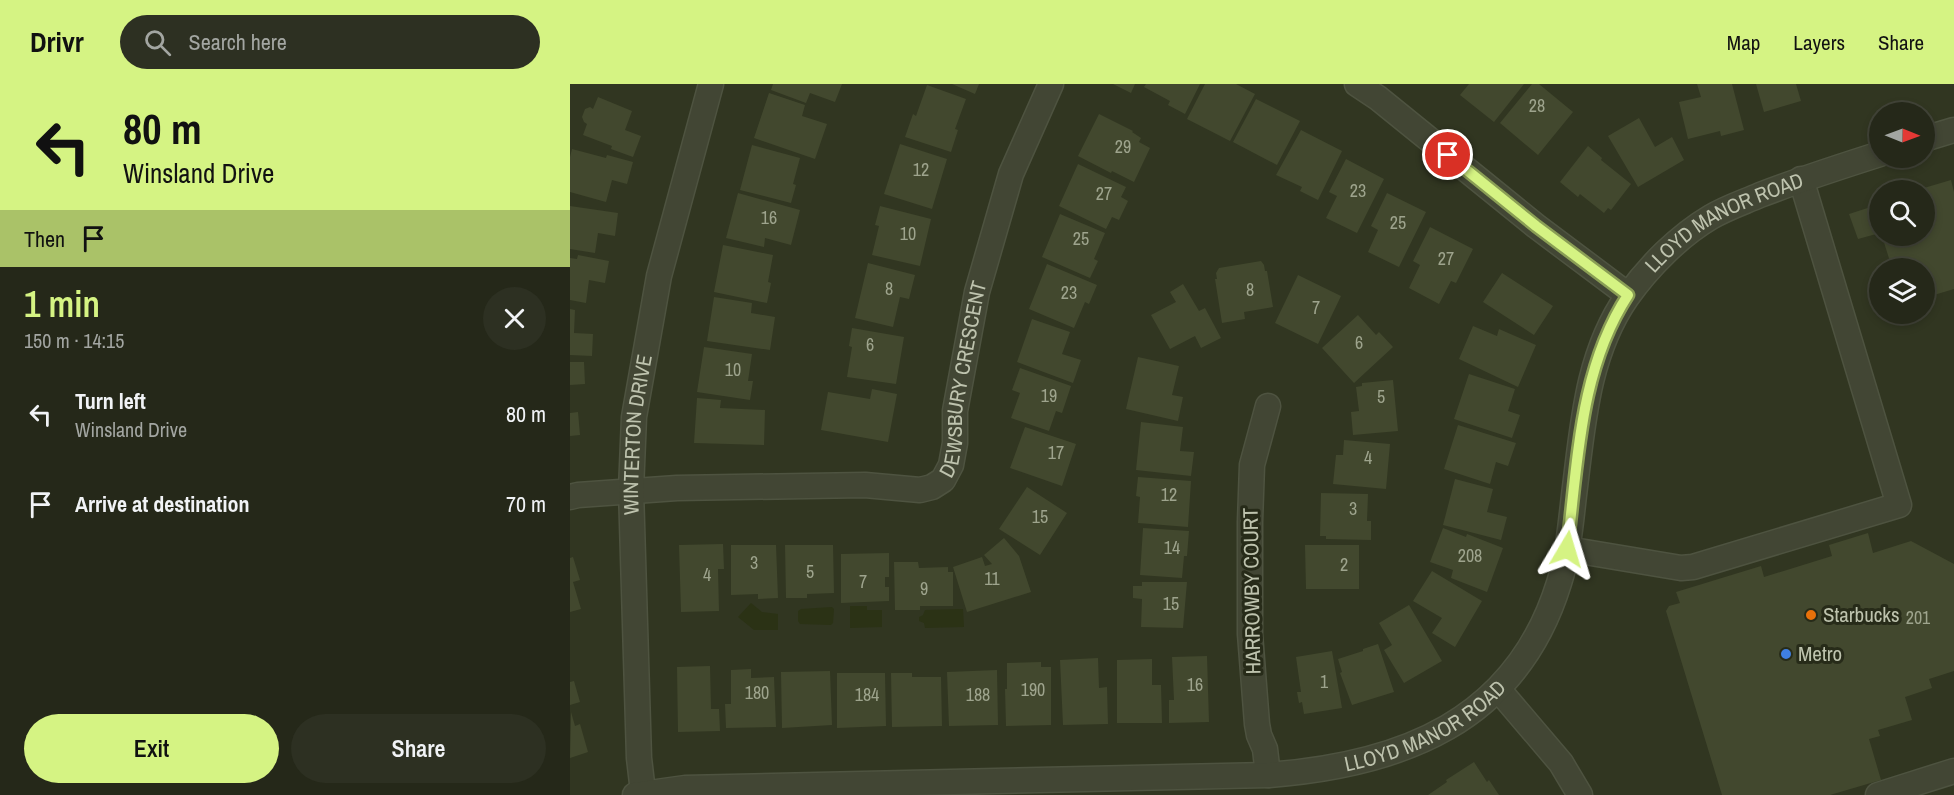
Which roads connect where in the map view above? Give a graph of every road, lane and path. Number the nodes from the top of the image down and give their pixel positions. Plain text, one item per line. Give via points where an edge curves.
1 (1051, 84) edge
2 (1357, 84) edge
3 (704, 86) edge
4 (1954, 130) edge
5 (1935, 136) edge
6 (1869, 157) edge
7 (1801, 179) junction
8 (1628, 295) junction
9 (1268, 406) dead end
10 (631, 490) junction
11 (570, 497) edge
12 (1567, 549) junction
13 (1498, 689) junction
14 (1954, 771) edge
15 (1268, 775) junction
16 (952, 788) edge
17 (639, 794) edge
18 (1580, 795) edge
19 (1878, 795) edge

1 - 10 street, DEWSBURY CRESCENT via 1011,174 976,292 955,411 955,443 943,480 920,490 865,485
2 - 8 street
3 - 10 street, WINTERTON DRIVE via 659,276 634,417
4 - 5 street
6 - 7 street, LLOYD MANOR ROAD
7 - 8 street, LLOYD MANOR ROAD via 1712,216 1661,257
7 - 12 street via 1899,505 1693,567
8 - 12 street, LLOYD MANOR ROAD via 1596,360
9 - 15 street, HARROWBY COURT via 1252,465 1250,634 1257,724
10 - 11 street, DEWSBURY CRESCENT
10 - 17 street, WINTERTON DRIVE
12 - 13 street, LLOYD MANOR ROAD via 1559,583 1542,625
13 - 15 street, LLOYD MANOR ROAD via 1462,719 1419,743 1358,762
13 - 18 street via 1561,763
14 - 19 street
15 - 16 street, LLOYD MANOR ROAD
16 - 17 street, LLOYD MANOR ROAD via 685,788

